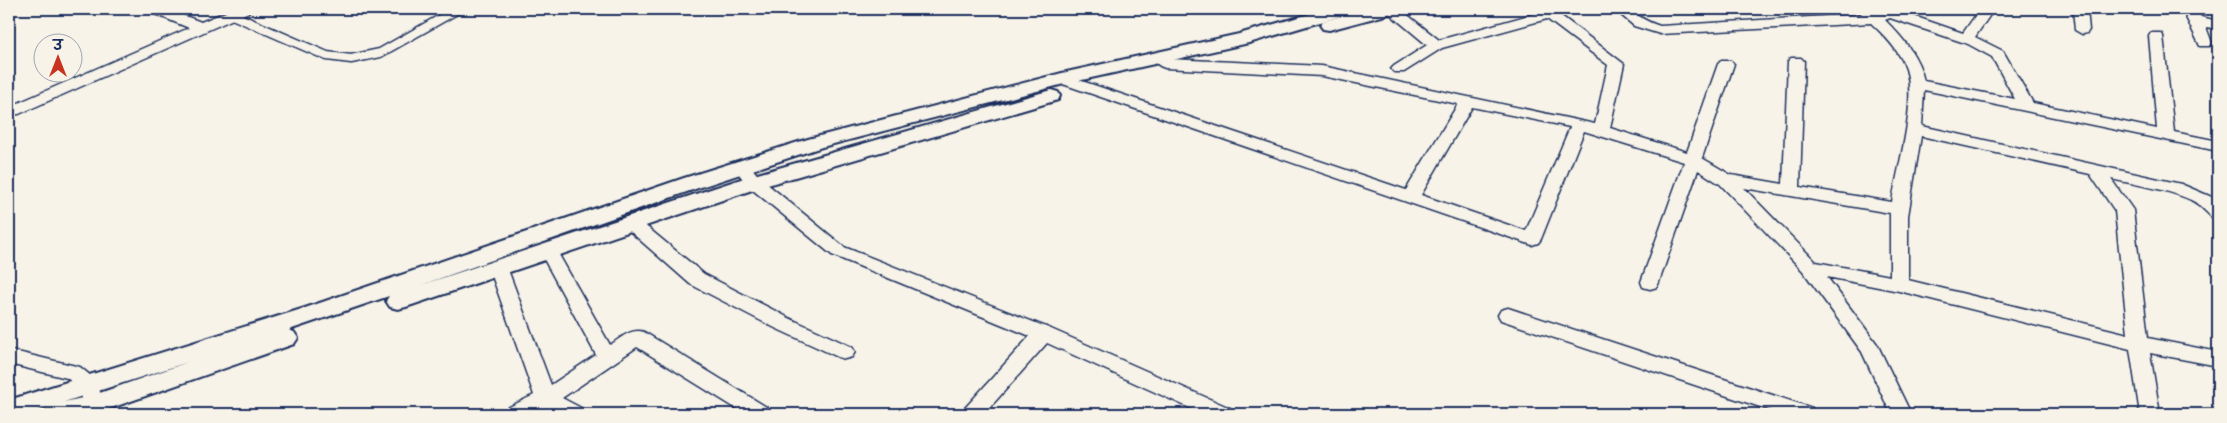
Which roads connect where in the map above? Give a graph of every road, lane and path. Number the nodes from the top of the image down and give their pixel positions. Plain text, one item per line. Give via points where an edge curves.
1 (155, 9) edge
2 (458, 9) edge
3 (1345, 9) edge
4 (1387, 9) edge
5 (1391, 9) edge
6 (1504, 9) edge
7 (1566, 9) edge
8 (1621, 9) edge
9 (1864, 9) edge
10 (1987, 9) edge
11 (2080, 9) edge
12 (237, 12) edge
13 (1886, 13) edge
14 (1550, 14) junction
15 (2193, 14) edge
16 (1520, 20) junction
17 (2218, 24) edge
18 (200, 27) junction
19 (2082, 30) dead end
20 (2156, 36) dead end
21 (1973, 41) junction
22 (2205, 43) dead end
23 (1437, 45) junction
24 (1796, 60) dead end
25 (1161, 61) junction
26 (1726, 64) dead end
27 (1399, 69) dead end
28 (1062, 79) junction
29 (1917, 84) junction
30 (1084, 87) junction
31 (1468, 101) junction
32 (2026, 105) junction
33 (13, 112) dead end
34 (1579, 124) junction
35 (1913, 129) junction
36 (1601, 131) junction
37 (2166, 135) junction
38 (2218, 146) edge
39 (1692, 159) junction
40 (2095, 170) junction
41 (748, 174) junction
42 (1726, 180) junction
43 (1791, 190) junction
44 (1411, 198) junction
45 (1899, 209) junction
46 (2218, 215) edge
47 (630, 222) junction
48 (548, 250) junction
49 (498, 267) junction
50 (1810, 267) junction
51 (1650, 282) dead end
52 (1899, 284) junction
53 (1508, 315) dead end
54 (1044, 334) junction
55 (2139, 344) junction
56 (845, 352) dead end
57 (9, 357) edge
58 (607, 358) junction
59 (2218, 360) edge
60 (546, 399) junction
61 (94, 402) edge
62 (9, 410) edge
63 (56, 414) edge
64 (514, 414) edge
65 (574, 414) edge
66 (761, 414) edge
67 (972, 414) edge
68 (1222, 414) edge
69 (1805, 414) edge
70 (1901, 414) edge
71 (2150, 414) edge

1 - 18 street
2 - 12 lane via 380,53 351,59 327,56
3 - 25 street
4 - 25 street via 1216,57
5 - 23 street
6 - 16 street
7 - 14 street
8 - 13 street via 1637,23 1660,30
9 - 13 street
10 - 21 street
11 - 19 street
12 - 18 street
13 - 21 street
13 - 29 street via 1898,45 1914,68
14 - 16 street
14 - 36 street via 1616,64
15 - 17 street
15 - 22 street
16 - 23 street
18 - 33 street
20 - 37 street
21 - 32 street via 1998,54
23 - 27 street
24 - 43 street
25 - 28 street
25 - 30 street
25 - 31 street via 1322,71
26 - 39 street
28 - 30 street
28 - 41 street via 815,143
29 - 32 street
29 - 35 street
30 - 41 street
30 - 44 street
31 - 34 street
31 - 44 street
32 - 37 street
34 - 36 street
34 - 44 street via 1532,239
35 - 40 street
35 - 45 street
36 - 39 street
37 - 38 street
39 - 42 street
39 - 51 street
40 - 46 street via 2161,184 2197,196 2217,210
40 - 55 street via 2124,210
41 - 47 street
41 - 54 street via 838,251
41 - 61 street via 313,314
42 - 43 street
42 - 50 street
43 - 45 street
45 - 52 street
47 - 48 street
47 - 56 street via 697,279
48 - 49 street
48 - 58 street
49 - 60 street
49 - 61 street
50 - 52 street
50 - 70 street via 1870,349
52 - 55 street
53 - 69 street
54 - 67 street
54 - 68 street
55 - 59 street
55 - 71 street
57 - 61 street via 73,372
58 - 60 street
58 - 66 street via 636,337
60 - 64 street
60 - 65 street
61 - 62 street
61 - 63 street

